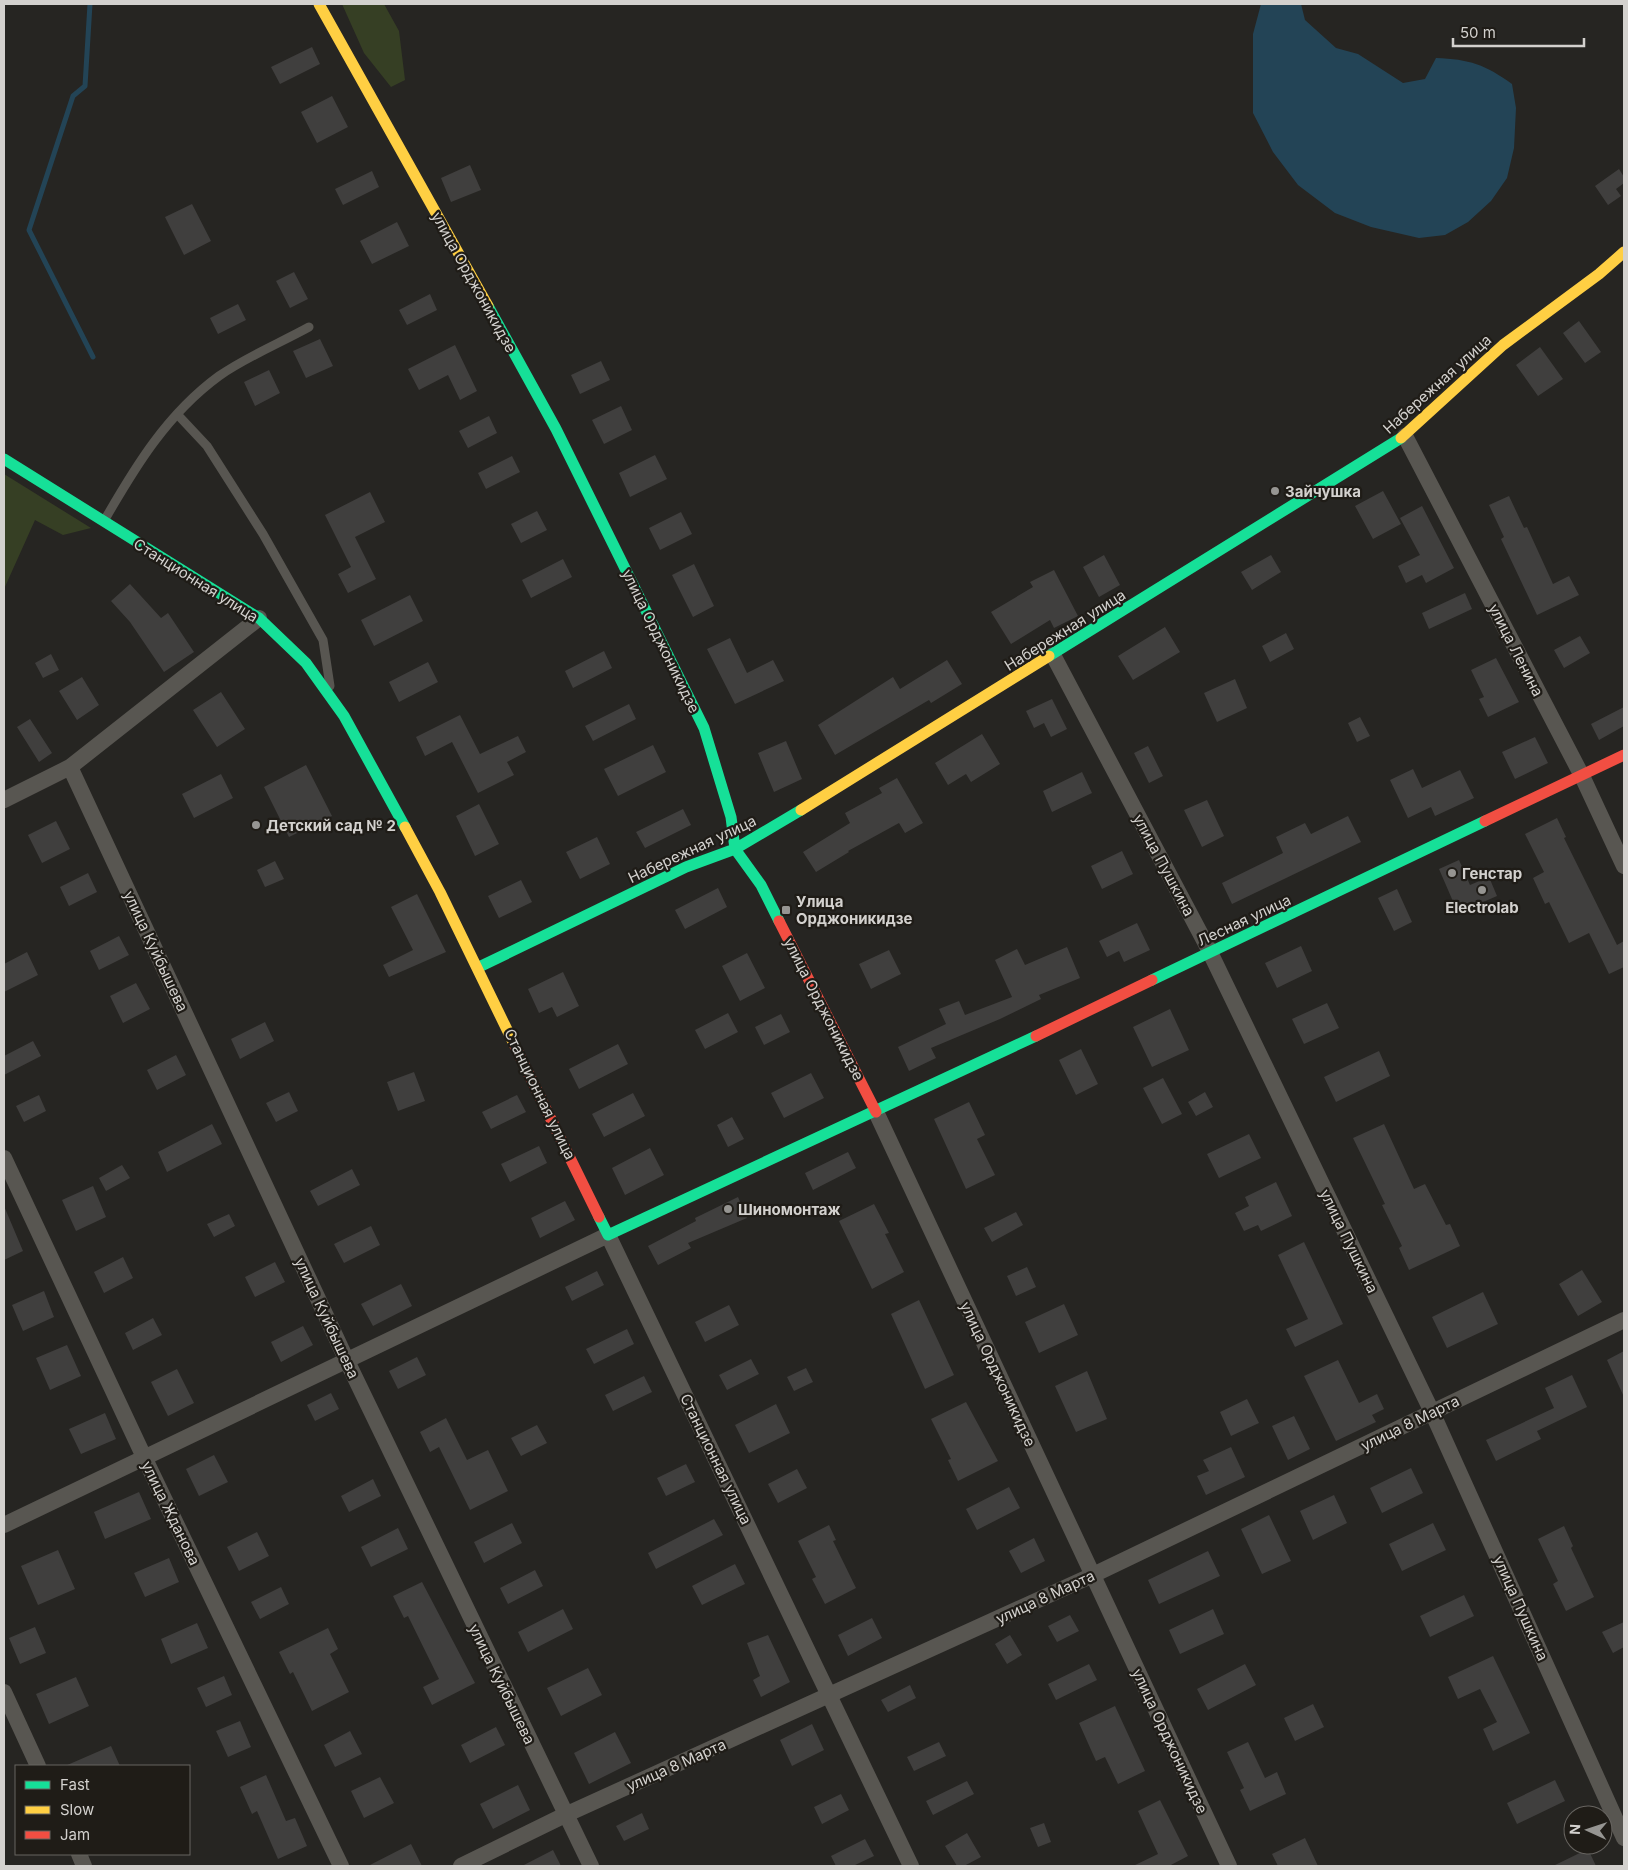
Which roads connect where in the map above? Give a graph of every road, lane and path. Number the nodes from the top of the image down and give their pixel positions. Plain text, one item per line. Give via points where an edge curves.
1 (320, 4) edge
2 (1624, 252) edge
3 (309, 327) dead end
4 (176, 414) junction
5 (1405, 436) junction
6 (4, 459) edge
7 (104, 522) junction
8 (259, 618) junction
9 (1053, 655) junction
10 (331, 698) junction
11 (1624, 755) edge
12 (70, 767) junction
13 (1582, 776) junction
14 (4, 800) edge
15 (735, 849) junction
16 (1624, 866) edge
17 (1210, 953) junction
18 (479, 967) junction
19 (876, 1112) junction
20 (4, 1158) edge
21 (608, 1235) junction
22 (1624, 1320) edge
23 (347, 1361) junction
24 (1432, 1412) junction
25 (144, 1457) junction
26 (4, 1525) edge
27 (1093, 1575) junction
28 (4, 1692) edge
29 (830, 1695) junction
30 (38, 1765) edge
31 (565, 1815) junction
32 (1624, 1838) edge
33 (341, 1866) edge
34 (462, 1866) edge
35 (591, 1866) edge
36 (911, 1866) edge
37 (1229, 1866) edge

1 - 15 main road, улица Орджоникидзе via 556,429 704,728 731,818
2 - 5 main road, Набережная улица via 1610,266 1518,332
3 - 4 lane via 219,376
4 - 7 lane via 140,459
4 - 10 lane via 208,446 263,534 322,640
5 - 9 main road, Набережная улица
5 - 13 street, улица Ленина
6 - 7 main road, Станционная улица
7 - 8 main road, Станционная улица
8 - 10 main road, Станционная улица via 306,663
8 - 12 street
9 - 15 main road, Набережная улица
9 - 17 street, улица Пушкина
10 - 18 main road, Станционная улица via 344,716
11 - 13 main road, Лесная улица
12 - 14 street
12 - 23 street, улица Куйбышева
13 - 16 street, улица Ленина
13 - 17 main road, Лесная улица
15 - 18 main road, Набережная улица via 686,867
15 - 19 main road, улица Орджоникидзе via 761,885
17 - 19 main road, Лесная улица
17 - 24 street, улица Пушкина
18 - 21 main road, Станционная улица
19 - 21 main road, Лесная улица
19 - 27 street, улица Орджоникидзе
20 - 25 street, улица Жданова
21 - 23 street
21 - 29 street, Станционная улица
22 - 24 street, улица 8 Марта
23 - 25 street
23 - 31 street, улица Куйбышева
24 - 27 street, улица 8 Марта
24 - 32 street, улица Пушкина
25 - 26 street
25 - 33 street, улица Жданова
27 - 29 street, улица 8 Марта
27 - 37 street, улица Орджоникидзе
28 - 30 street
29 - 31 street, улица 8 Марта
29 - 36 street, Станционная улица
31 - 34 street, улица 8 Марта
31 - 35 street, улица Куйбышева

